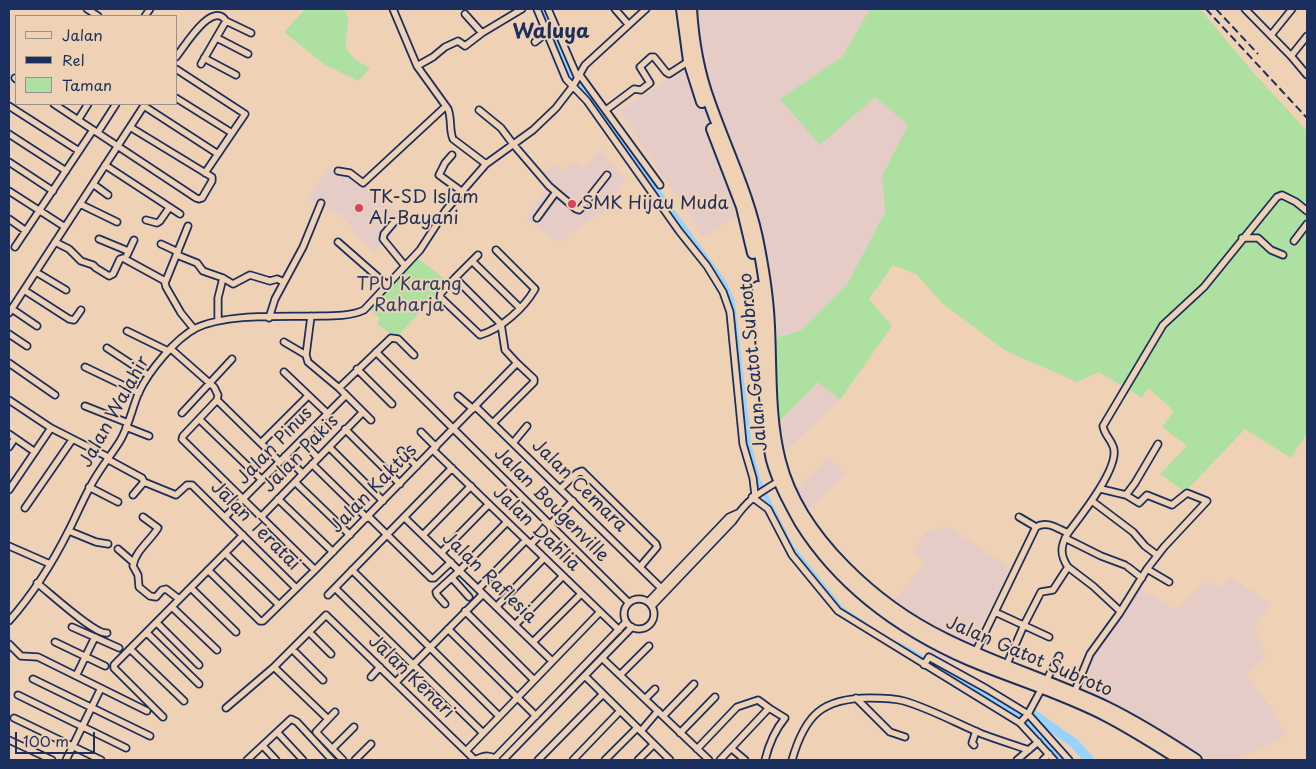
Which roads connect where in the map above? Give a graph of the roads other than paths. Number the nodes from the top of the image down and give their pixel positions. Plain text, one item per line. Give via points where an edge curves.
1 (393, 9) edge
2 (522, 9) edge
3 (537, 9) edge
4 (548, 9) edge
5 (614, 9) edge
6 (646, 9) edge
7 (682, 9) edge
8 (691, 9) edge
9 (1292, 9) edge
10 (1250, 10) edge
11 (465, 14) dead end
12 (226, 21) junction
13 (628, 24) junction
14 (251, 32) dead end
15 (482, 33) junction
16 (546, 33) junction
17 (1270, 35) junction
18 (1307, 36) edge
19 (217, 38) junction
20 (535, 42) dead end
21 (178, 54) edge
22 (248, 54) dead end
23 (1291, 56) junction
24 (689, 61) junction
25 (417, 66) junction
26 (178, 70) edge
27 (236, 75) dead end
28 (1307, 75) edge
29 (578, 76) junction
30 (573, 85) junction
31 (591, 98) junction
32 (178, 99) edge
33 (705, 101) junction
34 (56, 105) edge
35 (87, 105) edge
36 (115, 105) edge
37 (145, 105) edge
38 (9, 106) edge
39 (446, 106) junction
40 (479, 110) dead end
41 (606, 110) junction
42 (78, 120) junction
43 (607, 120) junction
44 (130, 127) junction
45 (96, 131) junction
46 (232, 133) junction
47 (9, 134) edge
48 (513, 144) junction
49 (118, 146) junction
50 (79, 151) junction
51 (218, 154) junction
52 (452, 155) dead end
53 (9, 162) edge
54 (486, 164) junction
55 (105, 165) junction
56 (66, 171) junction
57 (338, 171) dead end
58 (205, 173) junction
59 (607, 175) dead end
60 (93, 184) junction
61 (660, 185) dead end
62 (9, 191) edge
63 (53, 191) junction
64 (461, 191) junction
65 (556, 192) junction
66 (108, 195) dead end
67 (321, 203) dead end
68 (80, 204) junction
69 (169, 208) junction
70 (40, 211) junction
71 (1307, 212) edge
72 (180, 214) dead end
73 (537, 218) dead end
74 (9, 219) edge
75 (146, 220) dead end
76 (395, 221) dead end
77 (117, 222) dead end
78 (1307, 224) edge
79 (188, 226) dead end
80 (65, 227) junction
81 (26, 231) junction
82 (1242, 238) junction
83 (99, 239) dead end
84 (134, 240) dead end
85 (1294, 241) dead end
86 (55, 242) junction
87 (338, 242) dead end
88 (161, 244) dead end
89 (15, 247) dead end
90 (496, 250) dead end
91 (128, 251) junction
92 (178, 253) junction
93 (478, 255) dead end
94 (1283, 255) dead end
95 (125, 259) junction
96 (472, 260) junction
97 (405, 266) junction
98 (36, 272) junction
99 (223, 278) junction
100 (455, 278) junction
101 (165, 281) junction
102 (284, 282) junction
103 (387, 285) junction
104 (24, 290) junction
105 (66, 290) dead end
106 (520, 308) junction
107 (80, 310) dead end
108 (10, 311) edge
109 (311, 316) junction
110 (269, 318) junction
111 (218, 321) junction
112 (501, 324) junction
113 (37, 326) dead end
114 (194, 329) junction
115 (127, 331) dead end
116 (9, 334) edge
117 (284, 342) dead end
118 (26, 346) dead end
119 (107, 348) dead end
120 (169, 350) junction
121 (376, 352) junction
122 (306, 355) junction
123 (414, 355) dead end
124 (232, 359) dead end
125 (518, 363) junction
126 (9, 364) edge
127 (85, 366) dead end
128 (357, 369) junction
129 (284, 372) dead end
130 (148, 375) junction
131 (210, 384) junction
132 (339, 388) junction
133 (139, 393) junction
134 (55, 395) dead end
135 (346, 395) junction
136 (308, 396) junction
137 (458, 396) dead end
138 (9, 400) edge
139 (217, 400) junction
140 (392, 404) dead end
141 (85, 406) dead end
142 (474, 408) junction
143 (363, 412) junction
144 (182, 413) dead end
145 (327, 414) junction
146 (199, 419) junction
147 (371, 420) dead end
148 (493, 424) junction
149 (127, 425) junction
150 (527, 426) dead end
151 (51, 428) junction
152 (453, 429) junction
153 (345, 430) junction
154 (421, 432) dead end
155 (9, 434) edge
156 (150, 436) dead end
157 (15, 438) junction
158 (72, 440) junction
159 (301, 440) junction
160 (513, 442) junction
161 (261, 443) junction
162 (1158, 444) dead end
163 (9, 447) edge
164 (328, 447) junction
165 (434, 448) junction
166 (401, 451) dead end
167 (35, 452) junction
168 (286, 456) junction
169 (108, 458) junction
170 (318, 458) junction
171 (280, 462) junction
172 (312, 464) junction
173 (417, 466) junction
174 (452, 468) junction
175 (303, 474) junction
176 (262, 480) junction
177 (778, 481) junction
178 (144, 482) junction
179 (295, 482) junction
180 (400, 484) junction
181 (471, 486) junction
182 (89, 487) junction
183 (560, 489) junction
184 (1100, 489) junction
185 (9, 490) edge
186 (132, 495) dead end
187 (755, 495) junction
188 (1126, 495) junction
189 (243, 499) junction
190 (278, 499) junction
191 (383, 501) junction
192 (572, 501) junction
193 (1092, 501) junction
194 (118, 502) dead end
195 (489, 504) junction
196 (25, 508) dead end
197 (738, 513) junction
198 (143, 517) dead end
199 (261, 517) junction
200 (368, 517) junction
201 (404, 517) junction
202 (1019, 517) dead end
203 (225, 518) junction
204 (507, 522) junction
205 (549, 525) junction
206 (1036, 527) junction
207 (69, 531) junction
208 (243, 535) junction
209 (350, 535) junction
210 (387, 535) junction
211 (423, 535) junction
212 (1066, 536) junction
213 (526, 540) junction
214 (108, 544) dead end
215 (531, 544) junction
216 (9, 546) edge
217 (118, 549) dead end
218 (333, 552) junction
219 (225, 553) junction
220 (441, 553) junction
221 (1157, 555) junction
222 (544, 558) junction
223 (133, 562) junction
224 (451, 562) junction
225 (50, 564) junction
226 (640, 567) junction
227 (1068, 567) junction
228 (1147, 569) junction
229 (208, 570) junction
230 (315, 570) junction
231 (352, 570) junction
232 (459, 571) junction
233 (563, 576) junction
234 (452, 578) junction
235 (1142, 578) junction
236 (1169, 582) dead end
237 (37, 583) junction
238 (191, 588) junction
239 (296, 588) junction
240 (335, 588) junction
241 (661, 588) junction
242 (480, 591) junction
243 (582, 594) junction
244 (328, 595) dead end
245 (469, 597) dead end
246 (179, 599) junction
247 (629, 603) junction
248 (445, 604) dead end
249 (650, 604) junction
250 (279, 605) junction
251 (498, 605) dead end
252 (172, 607) junction
253 (466, 611) junction
254 (1120, 611) junction
255 (600, 612) junction
256 (995, 612) junction
257 (9, 621) edge
258 (626, 622) junction
259 (157, 623) junction
260 (517, 623) dead end
261 (1024, 625) junction
262 (72, 627) dead end
263 (632, 628) junction
264 (448, 629) junction
265 (618, 630) junction
266 (236, 632) dead end
267 (309, 632) junction
268 (107, 633) dead end
269 (147, 633) junction
270 (95, 637) junction
271 (1049, 637) dead end
272 (535, 640) dead end
273 (55, 642) dead end
274 (9, 644) edge
275 (649, 646) dead end
276 (430, 647) junction
277 (119, 648) dead end
278 (292, 649) junction
279 (131, 650) junction
280 (217, 650) dead end
281 (975, 653) junction
282 (331, 654) dead end
283 (1059, 656) dead end
284 (85, 657) junction
285 (602, 658) junction
286 (552, 661) junction
287 (199, 665) dead end
288 (413, 665) junction
289 (925, 665) junction
290 (106, 666) dead end
291 (1006, 666) junction
292 (274, 667) junction
293 (380, 667) junction
294 (620, 675) junction
295 (76, 676) junction
296 (585, 676) junction
297 (371, 677) dead end
298 (33, 679) dead end
299 (323, 680) dead end
300 (534, 680) junction
301 (396, 682) junction
302 (199, 684) dead end
303 (694, 684) dead end
304 (1044, 685) junction
305 (101, 688) junction
306 (655, 689) dead end
307 (1074, 693) junction
308 (603, 694) junction
309 (18, 695) dead end
310 (517, 697) junction
311 (715, 697) dead end
312 (856, 698) junction
313 (645, 699) junction
314 (184, 702) dead end
315 (91, 708) junction
316 (226, 708) dead end
317 (769, 708) junction
318 (147, 711) dead end
319 (620, 711) junction
320 (658, 711) junction
321 (335, 712) dead end
322 (499, 716) junction
323 (536, 716) junction
324 (663, 716) junction
325 (163, 717) dead end
326 (14, 718) dead end
327 (1024, 718) junction
328 (328, 719) junction
329 (82, 727) junction
330 (354, 727) dead end
331 (639, 729) junction
332 (976, 731) junction
333 (277, 732) junction
334 (483, 733) junction
335 (680, 733) junction
336 (150, 736) dead end
337 (906, 737) dead end
338 (9, 740) edge
339 (1038, 742) junction
340 (371, 744) dead end
341 (654, 744) junction
342 (974, 745) dead end
343 (73, 746) junction
344 (263, 746) junction
345 (126, 748) dead end
346 (732, 748) junction
347 (332, 749) junction
348 (697, 749) junction
349 (1029, 750) junction
350 (466, 751) junction
351 (1049, 754) junction
352 (496, 759) edge
353 (52, 760) edge
354 (66, 760) edge
355 (101, 760) edge
356 (247, 760) edge
357 (276, 760) edge
358 (303, 760) edge
359 (332, 760) edge
360 (343, 760) edge
361 (355, 760) edge
362 (475, 760) edge
363 (503, 760) edge
364 (538, 760) edge
365 (573, 760) edge
366 (605, 760) edge
367 (638, 760) edge
368 (670, 760) edge
369 (709, 760) edge
370 (720, 760) edge
371 (745, 760) edge
372 (765, 760) edge
373 (792, 760) edge
374 (1017, 760) edge
375 (1043, 760) edge
376 (1054, 760) edge
377 (1069, 760) edge
378 (1181, 760) edge
379 (1196, 760) edge

1 - 25 street
2 - 15 street
3 - 16 street
4 - 29 street
5 - 13 street
6 - 13 street, Jalan Walahir
7 - 24 highway
8 - 33 highway
9 - 17 street
10 - 17 street
11 - 15 street
12 - 14 street
12 - 19 street
12 - 21 street via 213,12
13 - 29 street, Jalan Walahir via 593,56
15 - 25 street via 465,46 458,41
16 - 20 street
16 - 30 street via 566,79
17 - 23 street
18 - 23 street
19 - 22 street
19 - 27 street via 202,61
23 - 28 street
24 - 33 highway
24 - 41 street via 669,74 651,57 640,67 650,83 641,90 633,90
25 - 39 street
26 - 46 street via 245,114
29 - 30 street, Jalan Walahir
29 - 31 street
30 - 31 street
30 - 48 street, Jalan Walahir via 556,108
31 - 41 street
31 - 43 street
32 - 46 street
33 - 177 highway, Jalan Gatot Subroto via 752,245 769,444
33 - 281 highway, Jalan Gatot Subroto via 748,205 758,244 768,319 776,443 786,480 820,540 854,576 912,620
34 - 42 street
35 - 42 street
36 - 45 street
37 - 44 street
37 - 51 street
38 - 50 street
39 - 54 street via 451,116 453,139
39 - 57 street via 363,183 350,173
40 - 48 street via 501,128
41 - 43 street
42 - 45 street
43 - 61 street
43 - 187 street via 725,295 730,312 743,444
44 - 49 street
44 - 58 street
45 - 49 street
45 - 50 street
46 - 51 street
47 - 56 street
48 - 54 street, Jalan Walahir
48 - 65 street
49 - 55 street
49 - 58 street via 199,199 212,180
50 - 56 street
51 - 58 street
52 - 64 street via 439,175
53 - 63 street
54 - 64 street, Jalan Walahir
55 - 60 street
55 - 69 street
56 - 63 street
59 - 65 street via 579,210
60 - 66 street
60 - 68 street
62 - 70 street
63 - 70 street
64 - 97 street, Jalan Walahir via 428,240
65 - 73 street
67 - 102 street
68 - 77 street
68 - 80 street
69 - 72 street
69 - 75 street via 160,222
70 - 80 street
70 - 81 street
71 - 82 street via 1288,198 1278,196
74 - 81 street
76 - 97 street via 383,239
78 - 85 street
79 - 92 street
80 - 86 street
81 - 89 street
82 - 94 street via 1258,238 1271,250
82 - 184 street via 1204,287 1163,325 1105,420 1103,430 1115,453
83 - 91 street
84 - 91 street
86 - 95 street via 109,276 120,259
86 - 98 street
87 - 103 street
88 - 92 street
90 - 106 street via 535,288
91 - 95 street
92 - 99 street via 197,263 203,271
92 - 101 street
93 - 96 street
95 - 101 street
96 - 100 street
96 - 106 street
97 - 103 street, Jalan Walahir
98 - 104 street
98 - 105 street
99 - 102 street via 233,284 250,276
99 - 111 street via 218,298
100 - 112 street
100 - 112 street via 440,297 480,335
101 - 114 street via 176,306
102 - 110 street
103 - 109 street, Jalan Walahir via 359,312
104 - 107 street via 69,319 74,320
104 - 108 street
106 - 112 street
108 - 113 street
109 - 110 street, Jalan Walahir
109 - 122 street
110 - 111 street, Jalan Walahir
111 - 114 street, Jalan Walahir
112 - 125 street via 505,350
114 - 120 street, Jalan Walahir
115 - 120 street
116 - 118 street
117 - 122 street
119 - 130 street
120 - 130 street, Jalan Walahir
120 - 131 street
121 - 123 street via 391,338 398,339
121 - 128 street
121 - 152 street, Jalan Bougenville
122 - 132 street via 308,362
124 - 131 street
125 - 142 street, Jalan Kaktus
125 - 148 street via 534,382
126 - 134 street
127 - 133 street
128 - 132 street
128 - 140 street
129 - 136 street
130 - 133 street, Jalan Walahir
131 - 139 street via 217,391
131 - 144 street
132 - 135 street
133 - 149 street, Jalan Walahir
135 - 143 street
135 - 145 street, Jalan Pinus
136 - 145 street
136 - 161 street
137 - 142 street, Jalan Cemara
138 - 151 street
139 - 146 street
139 - 161 street
141 - 149 street
142 - 148 street, Jalan Cemara
142 - 152 street, Jalan Kaktus
143 - 147 street
143 - 153 street, Jalan Pakis
145 - 159 street, Jalan Pinus
146 - 176 street
146 - 189 street via 182,439
148 - 160 street, Jalan Cemara
149 - 156 street
149 - 169 street, Jalan Walahir
150 - 160 street
151 - 158 street
151 - 167 street
152 - 165 street, Jalan Kaktus
152 - 205 street, Jalan Bougenville
153 - 164 street, Jalan Pakis
153 - 180 street
154 - 165 street, Jalan Dahlia
155 - 157 street
157 - 163 street
157 - 167 street
158 - 169 street
158 - 196 street
159 - 168 street, Jalan Pinus
159 - 170 street
160 - 183 street, Jalan Cemara
161 - 171 street
162 - 188 street
164 - 170 street, Jalan Pakis
164 - 191 street
165 - 173 street, Jalan Kaktus
165 - 174 street, Jalan Dahlia
166 - 173 street
167 - 185 street
168 - 171 street, Jalan Pinus
168 - 175 street
169 - 178 street
169 - 182 street, Jalan Walahir
170 - 172 street, Jalan Pakis
171 - 176 street, Jalan Pinus
172 - 175 street, Jalan Pakis
172 - 200 street
173 - 180 street, Jalan Kaktus
174 - 181 street, Jalan Dahlia
174 - 201 street
175 - 179 street, Jalan Pakis
176 - 189 street, Jalan Pinus
177 - 187 street
177 - 304 highway, Jalan Gatot Subroto via 819,550 848,583 882,610 936,644
178 - 186 street
178 - 203 street, Jalan Teratai via 176,495 187,485 192,485
179 - 190 street, Jalan Pakis
179 - 209 street
180 - 191 street, Jalan Kaktus
181 - 195 street, Jalan Dahlia
181 - 211 street
182 - 194 street
182 - 207 street, Jalan Walahir
183 - 192 street, Jalan Cemara
183 - 226 street via 582,471 656,544 657,547
184 - 188 street
184 - 193 street
187 - 197 street
187 - 289 street via 768,510 792,555 838,611
188 - 221 street via 1139,504 1147,495 1172,506 1187,493 1207,501
189 - 199 street
189 - 203 street, Jalan Pinus
190 - 199 street, Jalan Pakis
190 - 218 street
191 - 200 street, Jalan Kaktus
192 - 205 street
192 - 226 street, Jalan Cemara
193 - 212 street
193 - 221 street
195 - 204 street, Jalan Dahlia
195 - 220 street
197 - 241 street via 729,517
197 - 249 street via 732,523
198 - 223 street via 158,528
199 - 230 street
200 - 209 street, Jalan Kaktus
200 - 210 street
201 - 210 street
201 - 211 street, Jalan Raflesia
202 - 206 street
203 - 208 street, Jalan Teratai
204 - 213 street, Jalan Dahlia
204 - 232 street
205 - 215 street
205 - 247 street, Jalan Bougenville
206 - 212 street via 1048,525
206 - 256 street
207 - 214 street
207 - 225 street, Jalan Walahir
208 - 219 street
208 - 239 street, Jalan Teratai
209 - 218 street, Jalan Kaktus
210 - 224 street via 431,578
210 - 231 street
211 - 220 street, Jalan Raflesia
212 - 227 street via 1061,555
212 - 235 street via 1126,566
213 - 215 street, Jalan Dahlia
213 - 242 street
215 - 222 street, Jalan Dahlia
216 - 225 street
217 - 223 street
218 - 230 street, Jalan Kaktus
219 - 229 street
219 - 250 street
220 - 224 street, Jalan Raflesia
221 - 228 street
222 - 233 street, Jalan Dahlia
222 - 251 street
223 - 246 street via 141,589 156,597 166,589
224 - 232 street, Jalan Raflesia
225 - 237 street, Jalan Walahir
226 - 241 street, Jalan Cemara
227 - 254 street
227 - 261 street via 1051,591 1042,592
228 - 235 street
228 - 236 street
229 - 238 street
229 - 250 street, Jalan Kaktus via 263,621
230 - 239 street, Jalan Kaktus
231 - 240 street
231 - 276 street
232 - 234 street
232 - 242 street, Jalan Raflesia
233 - 243 street, Jalan Dahlia
233 - 260 street
234 - 245 street
234 - 248 street via 436,592
235 - 254 street
237 - 257 street, Jalan Walahir
237 - 268 street via 91,626
238 - 246 street
238 - 266 street
239 - 250 street, Jalan Kaktus
240 - 244 street
240 - 288 street
241 - 249 street
242 - 253 street
242 - 286 street, Jalan Raflesia
243 - 255 street, Jalan Dahlia
243 - 272 street
246 - 252 street
247 - 249 street via 642,600
247 - 258 street via 625,609
249 - 263 street via 654,612 651,625 645,629
252 - 259 street
252 - 280 street
253 - 264 street
253 - 300 street
254 - 307 street via 1090,654
255 - 265 street, Jalan Dahlia
255 - 286 street
256 - 261 street
256 - 281 street
258 - 263 street
258 - 265 street
259 - 269 street
259 - 287 street
261 - 271 street
261 - 291 street
262 - 270 street
263 - 285 street
264 - 276 street
264 - 310 street
265 - 323 street
267 - 278 street
267 - 282 street
267 - 293 street, Jalan Kenari via 326,616
269 - 279 street
269 - 302 street
270 - 277 street
270 - 284 street
273 - 284 street
274 - 295 street via 21,656 38,657
275 - 294 street
276 - 288 street
276 - 322 street
278 - 292 street
278 - 299 street
279 - 314 street
279 - 325 street via 114,668
281 - 291 highway, Jalan Gatot Subroto
283 - 304 street
284 - 290 street
284 - 295 street
285 - 294 street
285 - 296 street
286 - 300 street
288 - 301 street
288 - 334 street
289 - 327 street
289 - 327 street via 928,657 987,689
291 - 304 highway, Jalan Gatot Subroto
292 - 316 street
292 - 328 street
293 - 297 street
293 - 301 street, Jalan Kenari
294 - 313 street
295 - 305 street
296 - 308 street
296 - 363 street
298 - 315 street
300 - 310 street
301 - 350 street, Jalan Kenari
303 - 324 street
304 - 307 highway, Jalan Gatot Subroto
304 - 327 street
304 - 378 highway, Jalan Gatot Subroto via 1106,715
305 - 315 street
305 - 318 street
306 - 313 street
307 - 379 highway, Jalan Gatot Subroto via 1117,713
308 - 319 street
308 - 364 street
309 - 329 street
310 - 322 street
310 - 323 street
311 - 335 street
312 - 332 street via 905,701
312 - 337 street via 886,729
312 - 373 street via 834,702 816,714 804,728
313 - 320 street
315 - 329 street
315 - 336 street
317 - 346 street
317 - 348 street via 758,700 738,707
317 - 372 street via 785,718 773,736
319 - 331 street
319 - 365 street
320 - 324 street
320 - 331 street
321 - 328 street
322 - 334 street
323 - 352 street
324 - 335 street
326 - 343 street
327 - 339 street
327 - 377 street
328 - 347 street via 316,732
329 - 343 street
329 - 345 street
330 - 347 street
331 - 341 street
331 - 366 street
332 - 342 street
332 - 349 street
333 - 344 street
333 - 358 street
333 - 359 street via 290,720 297,722
334 - 350 street
335 - 348 street
338 - 353 street
339 - 349 street
339 - 351 street
340 - 361 street
341 - 367 street
341 - 368 street
343 - 354 street
343 - 355 street
344 - 356 street
344 - 357 street
346 - 370 street
346 - 371 street
347 - 360 street
348 - 369 street
349 - 374 street
350 - 362 street, Jalan Kenari
351 - 375 street
351 - 376 street
352 - 362 street via 481,756

